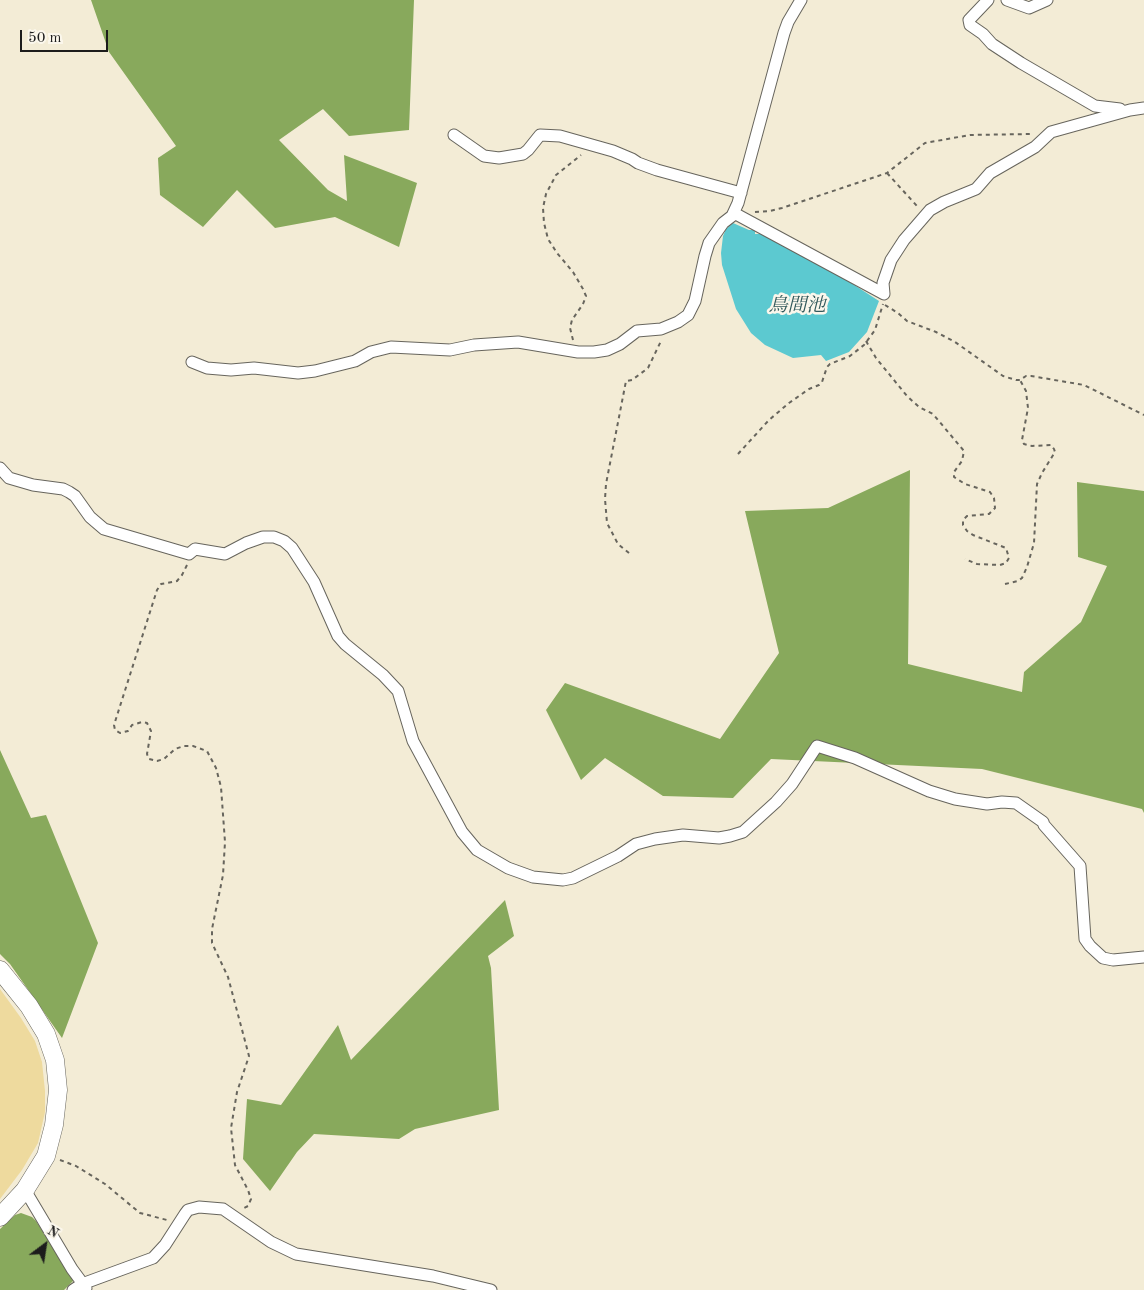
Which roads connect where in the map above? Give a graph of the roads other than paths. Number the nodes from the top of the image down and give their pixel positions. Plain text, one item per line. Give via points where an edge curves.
1 (801, 0) edge
2 (988, 0) edge
3 (1007, 0) edge
4 (1047, 0) edge
5 (1144, 108) edge
6 (1130, 110) junction
7 (454, 135) dead end
8 (740, 193) junction
9 (735, 211) junction
10 (192, 362) dead end
11 (0, 468) edge
12 (1144, 957) edge
13 (0, 970) edge
14 (25, 1190) junction
15 (0, 1217) edge
16 (81, 1288) edge
17 (491, 1290) edge

1 - 8 street via 784,33
2 - 6 street via 968,20 998,48 1096,106
3 - 4 street via 1029,8
5 - 6 street
6 - 9 street via 1051,132 1035,147 990,174 976,189 925,214 891,260 883,283 884,299
7 - 8 street via 490,158 523,154 540,135 560,136 600,147 657,170
8 - 9 street
9 - 10 street via 706,249 692,308 683,319 661,329 637,331 607,350 578,352 518,342 450,350 391,347 354,361 298,373 254,368 207,368
11 - 12 street via 10,478 69,492 104,529 189,554 195,550 225,554 262,537 274,537 292,548 314,582 338,636 398,691 413,741 462,832 476,850 508,868 533,877 564,880 618,856 636,844 683,835 719,838 743,832 792,784 818,746 955,799 987,804 1016,803 1043,822 1080,866 1085,939 1090,946 1103,958
13 - 14 main road via 29,1006 46,1034 57,1073 54,1125 46,1156
14 - 15 main road
14 - 16 street
16 - 17 street via 153,1258 184,1214 193,1208 212,1208 223,1209 271,1242 296,1254 425,1274

